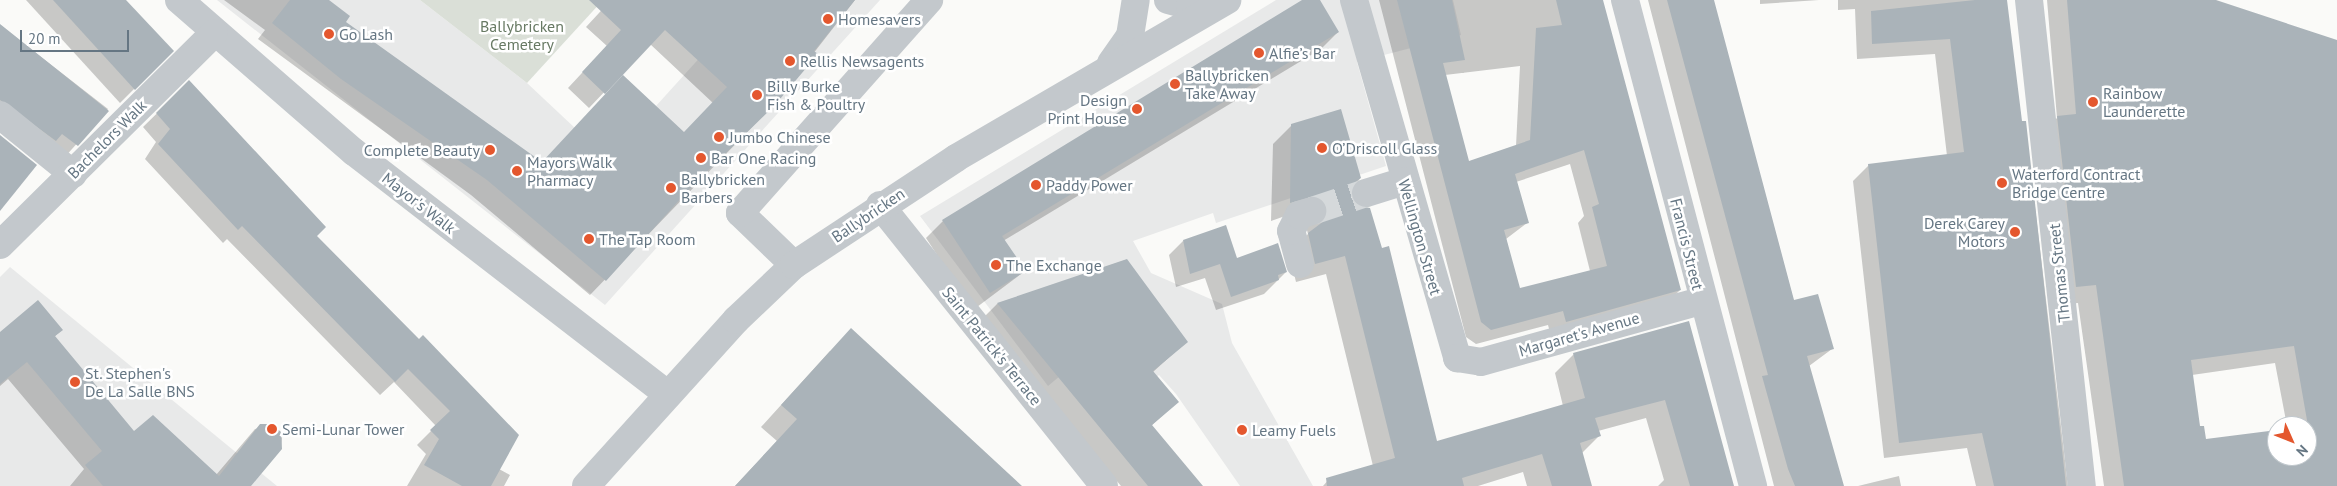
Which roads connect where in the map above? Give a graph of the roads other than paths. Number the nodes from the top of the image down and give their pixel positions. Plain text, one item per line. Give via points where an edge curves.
1 (179, 0) edge
2 (929, 0) edge
3 (1136, 0) edge
4 (1168, 0) edge
5 (1226, 0) edge
6 (1354, 0) edge
7 (1625, 0) edge
8 (2029, 0) edge
9 (214, 33) junction
10 (1098, 73) junction
11 (0, 115) edge
12 (73, 174) junction
13 (1405, 181) junction
14 (1366, 193) tunnel mouth
15 (880, 205) junction
16 (1312, 210) tunnel mouth
17 (0, 245) edge
18 (1300, 264) dead end
19 (794, 266) junction
20 (1701, 300) junction
21 (1458, 358) joint
22 (668, 395) junction
23 (586, 486) edge
24 (1104, 486) edge
25 (1753, 486) edge
26 (2082, 486) edge

1 - 9 street, Mayor's Walk
2 - 19 street via 740,213
3 - 10 street, Ballybricken via 1130,36 1116,57
4 - 5 street, Ballybricken via 1199,6
5 - 10 street, Ballybricken
6 - 13 street, Wellington Street
7 - 20 street, Francis Street
8 - 26 street, Thomas Street
9 - 12 street, Bachelors Walk
9 - 22 street, Mayor's Walk via 354,152
10 - 15 street, Ballybricken
11 - 12 street
12 - 17 street, Bachelors Walk
13 - 14 street
13 - 21 street, Wellington Street
15 - 19 street, Ballybricken
15 - 24 street, Saint Patrick's Terrace
16 - 18 street via 1299,215 1290,231
19 - 22 street, Ballybricken
20 - 21 street, Margaret's Avenue via 1481,362
20 - 25 street, Francis Street
22 - 23 street, Ballybricken

